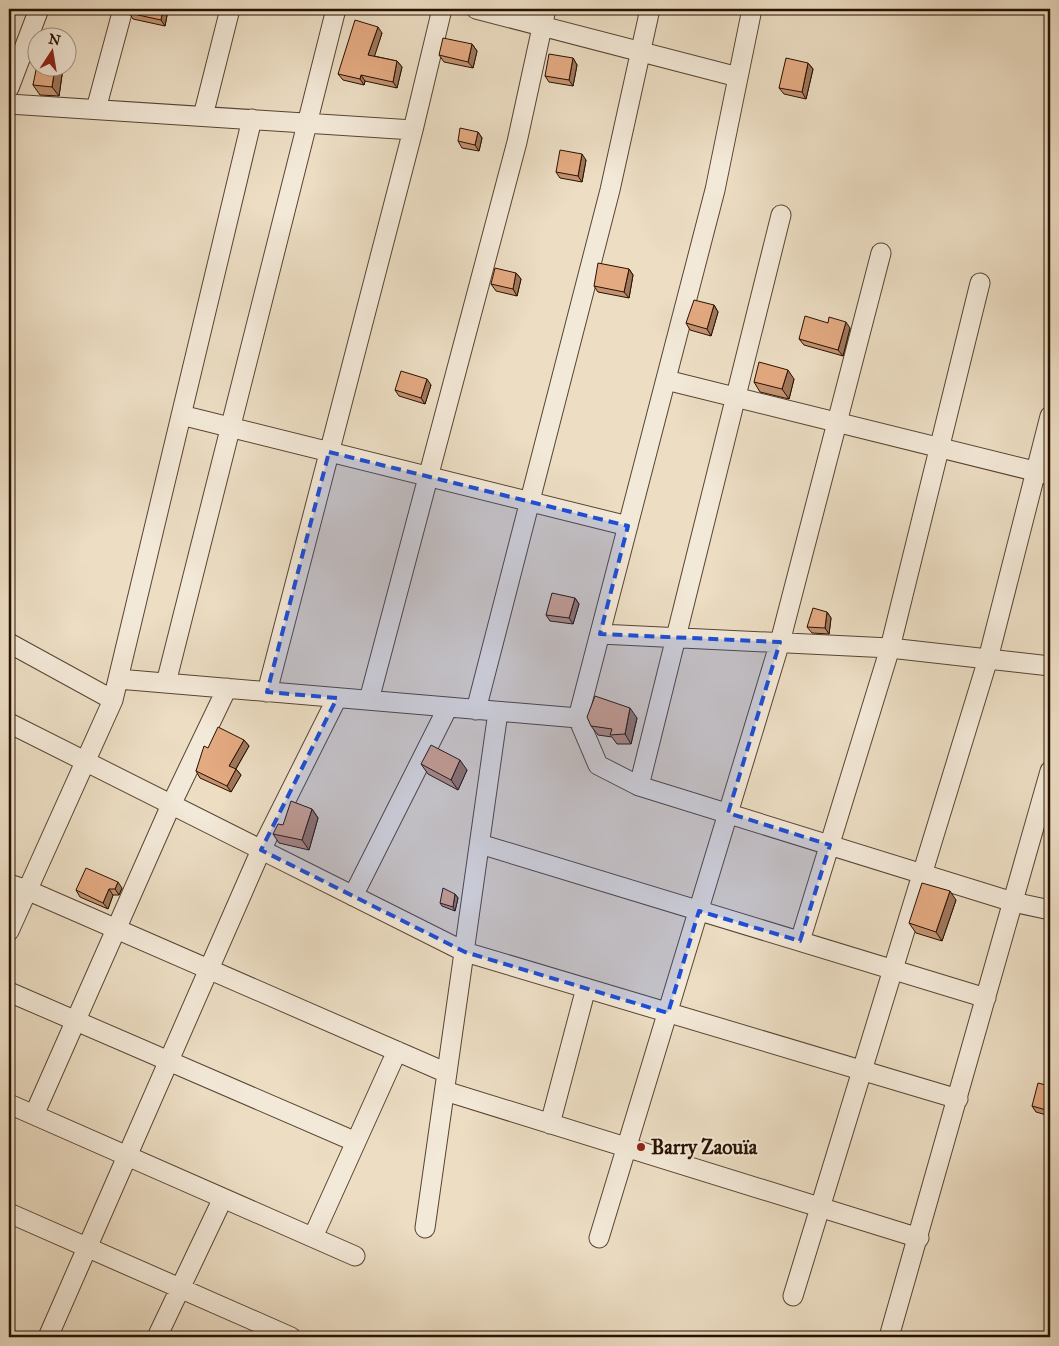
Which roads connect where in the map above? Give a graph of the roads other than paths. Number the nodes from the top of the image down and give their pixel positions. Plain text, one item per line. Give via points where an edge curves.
1 (39, 9) edge
2 (123, 9) edge
3 (230, 9) edge
4 (336, 9) edge
5 (442, 9) edge
6 (476, 9) edge
7 (650, 9) edge
8 (752, 9) edge
9 (544, 17) edge
10 (17, 46) edge
11 (640, 52) junction
12 (738, 77) junction
13 (9, 88) edge
14 (9, 104) edge
15 (96, 110) junction
16 (203, 116) junction
17 (252, 119) junction
18 (306, 123) junction
19 (413, 130) junction
20 (780, 215) dead end
21 (882, 253) dead end
22 (980, 283) dead end
23 (666, 380) junction
24 (736, 397) junction
25 (181, 415) junction
26 (1050, 416) edge
27 (837, 422) junction
28 (230, 427) junction
29 (939, 447) junction
30 (329, 452) junction
31 (1043, 473) edge
32 (428, 477) junction
33 (529, 502) junction
34 (628, 526) junction
35 (600, 634) junction
36 (676, 637) junction
37 (780, 642) junction
38 (9, 643) edge
39 (890, 648) junction
40 (988, 659) junction
41 (1050, 666) edge
42 (118, 679) junction
43 (166, 683) junction
44 (227, 688) junction
45 (267, 692) junction
46 (337, 698) junction
47 (113, 700) junction
48 (369, 700) junction
49 (448, 707) junction
50 (476, 710) junction
51 (498, 712) junction
52 (578, 718) junction
53 (9, 723) edge
54 (85, 762) junction
55 (1050, 771) edge
56 (639, 786) junction
57 (172, 805) junction
58 (728, 813) junction
59 (480, 844) junction
60 (830, 845) junction
61 (261, 850) junction
62 (922, 874) junction
63 (9, 884) edge
64 (27, 890) junction
65 (353, 896) junction
66 (1013, 902) junction
67 (1050, 910) edge
68 (698, 911) junction
69 (117, 929) junction
70 (9, 931) edge
71 (800, 942) junction
72 (464, 952) junction
73 (209, 969) junction
74 (893, 970) junction
75 (586, 988) junction
76 (9, 992) edge
77 (986, 998) junction
78 (668, 1013) junction
79 (76, 1021) junction
80 (397, 1051) junction
81 (169, 1061) junction
82 (862, 1070) junction
83 (446, 1082) junction
84 (958, 1099) junction
85 (9, 1104) edge
86 (34, 1115) junction
87 (550, 1124) junction
88 (356, 1142) junction
89 (627, 1147) junction
90 (127, 1156) junction
91 (223, 1198) junction
92 (820, 1207) junction
93 (9, 1213) edge
94 (426, 1228) dead end
95 (313, 1237) junction
96 (599, 1238) dead end
97 (919, 1238) junction
98 (87, 1248) junction
99 (355, 1256) dead end
100 (180, 1289) junction
101 (793, 1296) dead end
102 (48, 1337) edge
103 (157, 1337) edge
104 (291, 1337) edge
105 (889, 1337) edge

1 - 10 street
2 - 15 street
3 - 16 street
4 - 18 street
5 - 19 street
6 - 9 street
7 - 11 street
8 - 12 street
9 - 11 street
9 - 32 street via 517,142
10 - 13 street
11 - 12 street
11 - 33 street via 610,190
12 - 23 street via 715,190
14 - 15 street
15 - 16 street
16 - 17 street
17 - 18 street
17 - 25 street
18 - 19 street
18 - 28 street
19 - 30 street
20 - 24 street
21 - 27 street
22 - 29 street
23 - 24 street
23 - 34 street
24 - 27 street
24 - 36 street
25 - 28 street
25 - 42 street
26 - 31 street
27 - 29 street
27 - 37 street
28 - 30 street
28 - 43 street
29 - 31 street
29 - 39 street
30 - 32 street
30 - 45 street
31 - 40 street
32 - 33 street
32 - 48 street
33 - 34 street
33 - 50 street
34 - 35 street
35 - 36 street
35 - 52 street
36 - 37 street
36 - 56 street
37 - 39 street
37 - 58 street
38 - 47 street
39 - 40 street
39 - 60 street
40 - 41 street
40 - 62 street
42 - 43 street
42 - 47 street
43 - 44 street
44 - 45 street
44 - 57 street
45 - 46 street
46 - 48 street
46 - 61 street
47 - 54 street
48 - 49 street
49 - 50 street
49 - 65 street
50 - 51 street
51 - 52 street
51 - 59 street
52 - 56 street via 598,765
53 - 54 street
54 - 57 street
54 - 64 street
55 - 66 street
56 - 58 street
57 - 61 street
57 - 69 street
58 - 60 street
58 - 68 street
59 - 68 street
59 - 72 street
60 - 62 street
60 - 71 street
61 - 65 street
61 - 73 street
62 - 66 street
62 - 74 street
63 - 64 street
64 - 69 street
64 - 70 street
65 - 72 street
66 - 67 street
66 - 77 street
68 - 71 street
68 - 78 street
69 - 73 street
69 - 79 street
71 - 74 street
72 - 75 street
72 - 83 street
73 - 80 street
73 - 81 street
74 - 77 street
74 - 82 street
75 - 78 street
75 - 87 street
76 - 79 street
77 - 84 street
78 - 82 street
78 - 89 street
79 - 81 street
79 - 86 street
80 - 83 street
80 - 88 street
81 - 88 street
81 - 90 street
82 - 84 street
82 - 92 street
83 - 87 street
83 - 94 street
84 - 97 street
85 - 86 street
86 - 90 street
87 - 89 street
88 - 95 street
89 - 92 street
89 - 96 street
90 - 91 street
90 - 98 street
91 - 95 street
91 - 100 street
92 - 97 street
92 - 101 street
93 - 98 street
95 - 99 street
97 - 105 street
98 - 100 street
98 - 102 street
100 - 103 street
100 - 104 street

